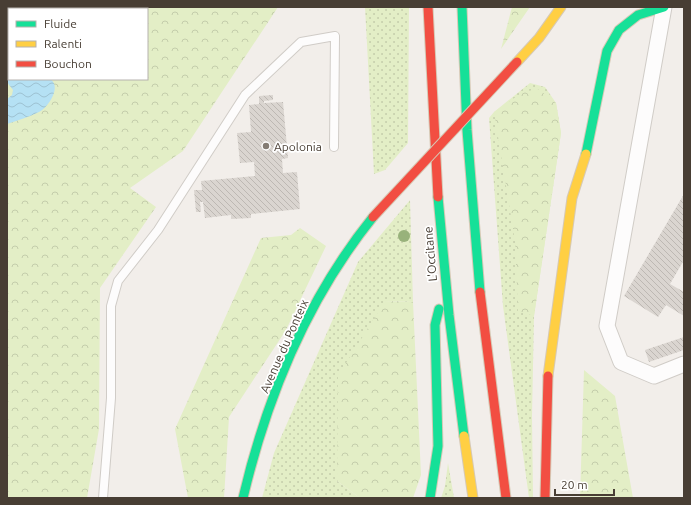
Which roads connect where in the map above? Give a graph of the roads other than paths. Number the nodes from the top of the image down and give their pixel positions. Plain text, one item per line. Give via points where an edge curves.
1 (428, 7) edge
2 (462, 7) edge
3 (561, 7) edge
4 (664, 7) edge
5 (334, 147) dead end
6 (445, 284) junction
7 (684, 364) edge
8 (103, 498) edge
9 (243, 498) edge
10 (430, 498) edge
11 (473, 498) edge
12 (506, 498) edge
13 (545, 498) edge

1 - 6 main road, L'Occitane via 435,154
2 - 12 main road via 464,86 474,233 484,338
3 - 9 main road, Avenue du Ponteix, bridge via 518,62 373,217 331,274 287,362 261,428
4 - 7 street via 607,326 621,362 654,376
4 - 13 main road via 638,15 619,30 608,51 589,143 572,198 548,365
5 - 8 lane via 335,36 301,42 245,95 158,230 118,280 111,306 111,398
6 - 10 main road via 435,325 438,446
6 - 11 main road, L'Occitane

